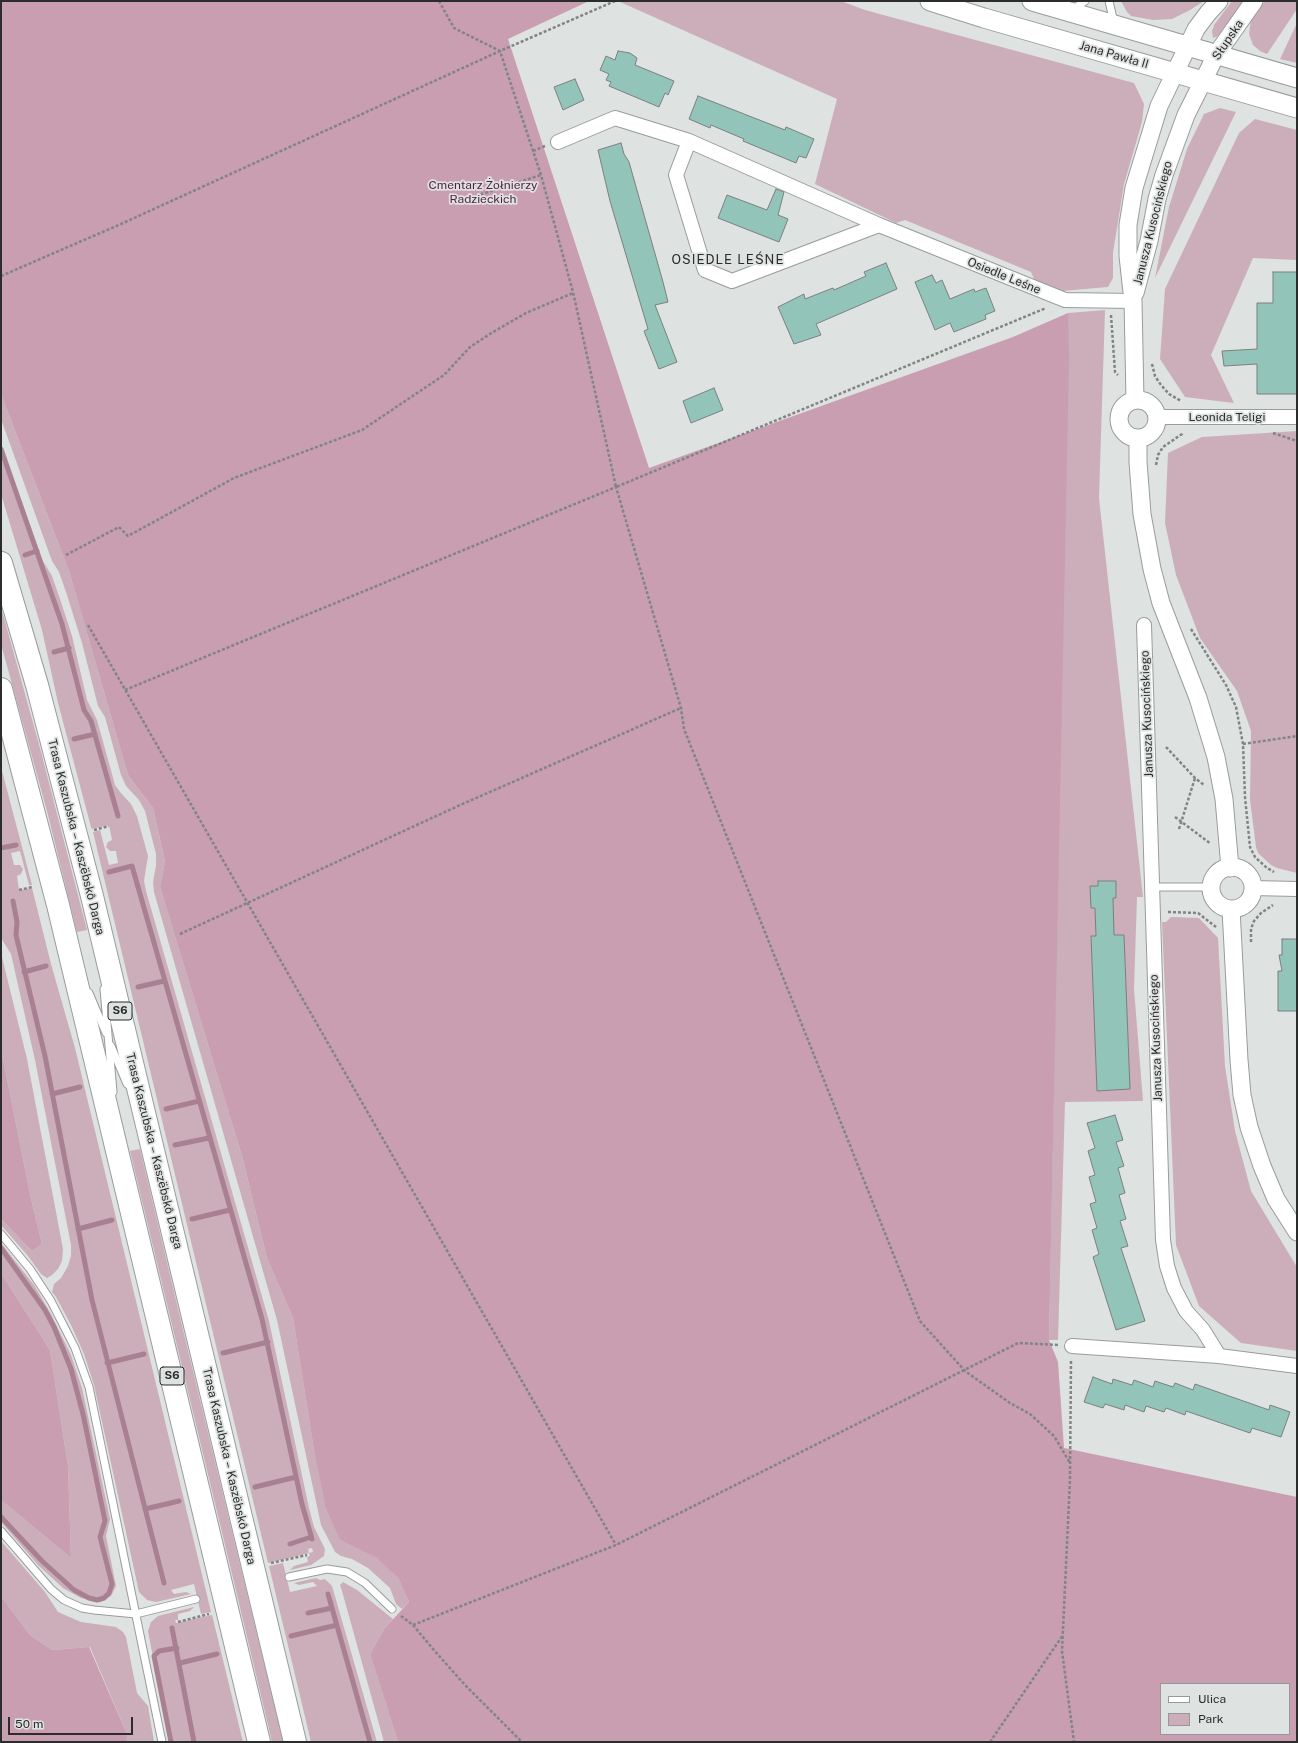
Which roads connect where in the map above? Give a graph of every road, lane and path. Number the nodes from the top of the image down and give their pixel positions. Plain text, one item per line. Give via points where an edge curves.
1 (439, 1) edge
2 (615, 1) edge
3 (930, 1) edge
4 (1032, 1) edge
5 (1085, 1) edge
6 (1109, 1) edge
7 (1219, 1) edge
8 (1254, 1) edge
9 (1070, 12) junction
10 (1115, 26) junction
11 (1187, 47) junction
12 (500, 51) junction
13 (1216, 55) junction
14 (1176, 72) junction
15 (1297, 78) edge
16 (1203, 80) junction
17 (1297, 108) edge
18 (689, 141) junction
19 (558, 142) dead end
20 (541, 175) junction
21 (466, 199) dead end
22 (879, 226) junction
23 (1, 276) edge
24 (573, 292) junction
25 (1065, 300) junction
26 (1133, 301) junction
27 (1135, 400) junction
28 (1158, 417) junction
29 (1297, 417) edge
30 (1138, 438) junction
31 (616, 487) junction
32 (66, 555) dead end
33 (1, 563) edge
34 (88, 625) dead end
35 (1144, 625) dead end
36 (1, 689) edge
37 (125, 690) junction
38 (681, 708) junction
39 (1297, 736) edge
40 (1243, 744) dead end
41 (1166, 746) dead end
42 (1195, 778) junction
43 (1206, 786) dead end
44 (1175, 817) dead end
45 (1181, 822) junction
46 (109, 826) dead end
47 (1179, 829) dead end
48 (92, 830) dead end
49 (1214, 846) dead end
50 (1230, 868) junction
51 (32, 887) dead end
52 (1152, 887) junction
53 (1211, 887) junction
54 (1252, 888) junction
55 (1297, 889) edge
56 (20, 890) dead end
57 (247, 902) junction
58 (1231, 909) junction
59 (1152, 916) junction
60 (99, 927) junction
61 (1251, 929) dead end
62 (1232, 930) junction
63 (180, 934) dead end
64 (65, 935) junction
65 (108, 1039) junction
66 (152, 1144) junction
67 (118, 1152) junction
68 (1297, 1232) edge
69 (1, 1234) edge
70 (1072, 1346) junction
71 (1219, 1356) junction
72 (1297, 1366) edge
73 (965, 1371) junction
74 (1070, 1463) junction
75 (1, 1531) edge
76 (616, 1546) junction
77 (307, 1554) dead end
78 (269, 1564) dead end
79 (289, 1577) dead end
80 (196, 1600) dead end
81 (392, 1609) dead end
82 (136, 1614) junction
83 (212, 1614) dead end
84 (178, 1622) dead end
85 (1063, 1634) junction
86 (162, 1742) edge
87 (260, 1742) edge
88 (296, 1742) edge
89 (522, 1742) edge
90 (990, 1742) edge
91 (1074, 1742) edge

1 - 12 path via 454,28
2 - 12 path
3 - 14 main road, Jana Pawła II
4 - 9 main road
5 - 9 lane
6 - 10 lane
7 - 11 street via 1201,21
8 - 13 street, Słupska
9 - 10 main road
10 - 11 main road
11 - 13 main road
11 - 14 street
12 - 20 path
12 - 23 path
13 - 15 main road
13 - 16 street, Słupska
14 - 16 main road, Jana Pawła II
14 - 26 street, Janusza Kusocińskiego via 1154,121 1134,188 1128,225 1128,256
16 - 17 main road, Jana Pawła II
16 - 26 street, Janusza Kusocińskiego via 1186,115 1164,175
18 - 19 street, Osiedle Leśne via 615,118
18 - 22 street, Osiedle Leśne
18 - 22 street via 676,175 705,270 732,281
20 - 21 path
20 - 24 path
22 - 25 street, Osiedle Leśne
24 - 31 path
24 - 32 path via 526,313 470,347 444,375 362,430 234,478 128,536 119,527
25 - 26 street, Osiedle Leśne
25 - 31 path
26 - 27 street, Janusza Kusocińskiego
27 - 28 street via 1150,403 1156,409
27 - 30 street via 1128,403 1119,416 1124,431
28 - 29 street, Leonida Teligi
28 - 30 street via 1157,425 1152,432 1146,437
30 - 50 street via 1142,514 1152,569 1161,603 1198,698 1216,758 1224,799
31 - 37 path
31 - 38 path
33 - 60 highway, Trasa Kaszubska – Kaszëbskô Darga / S6 via 37,685
34 - 37 path
35 - 52 street, Janusza Kusocińskiego
36 - 64 highway, S6
37 - 57 path
38 - 57 path
38 - 73 path via 684,729 920,1321
39 - 40 path
41 - 42 path
42 - 43 path
42 - 45 path
44 - 45 path
45 - 47 path
45 - 49 path
46 - 48 path
50 - 53 street via 1219,872
50 - 54 street via 1243,871 1248,876
51 - 56 path
52 - 53 lane
52 - 59 street, Janusza Kusocińskiego
53 - 58 street via 1219,905
54 - 55 street
54 - 58 street via 1248,901 1238,908
57 - 63 path
57 - 76 path
58 - 62 street
59 - 62 path via 1162,912 1198,913 1221,930
59 - 71 street, Janusza Kusocińskiego via 1162,1240 1174,1288 1186,1311 1204,1330
60 - 65 lane
60 - 66 highway, Trasa Kaszubska – Kaszëbskô Darga / S6
61 - 62 path
62 - 68 street via 1242,1095 1262,1166
64 - 65 lane
64 - 67 highway, S6
65 - 66 lane
65 - 67 lane
66 - 88 highway, Trasa Kaszubska – Kaszëbskô Darga / S6
67 - 87 highway, S6
69 - 82 lane via 52,1301 80,1362 96,1417
70 - 71 street
70 - 73 path via 1018,1343
70 - 74 path
71 - 72 street
73 - 74 path via 1030,1414 1054,1436
73 - 76 path
74 - 85 path
75 - 82 lane via 51,1589 64,1600 88,1609
76 - 89 path via 413,1625 465,1685
77 - 78 path
79 - 81 lane via 327,1569 346,1572 365,1583
80 - 82 lane
82 - 86 lane
83 - 84 path
85 - 90 path
85 - 91 path via 1062,1651

